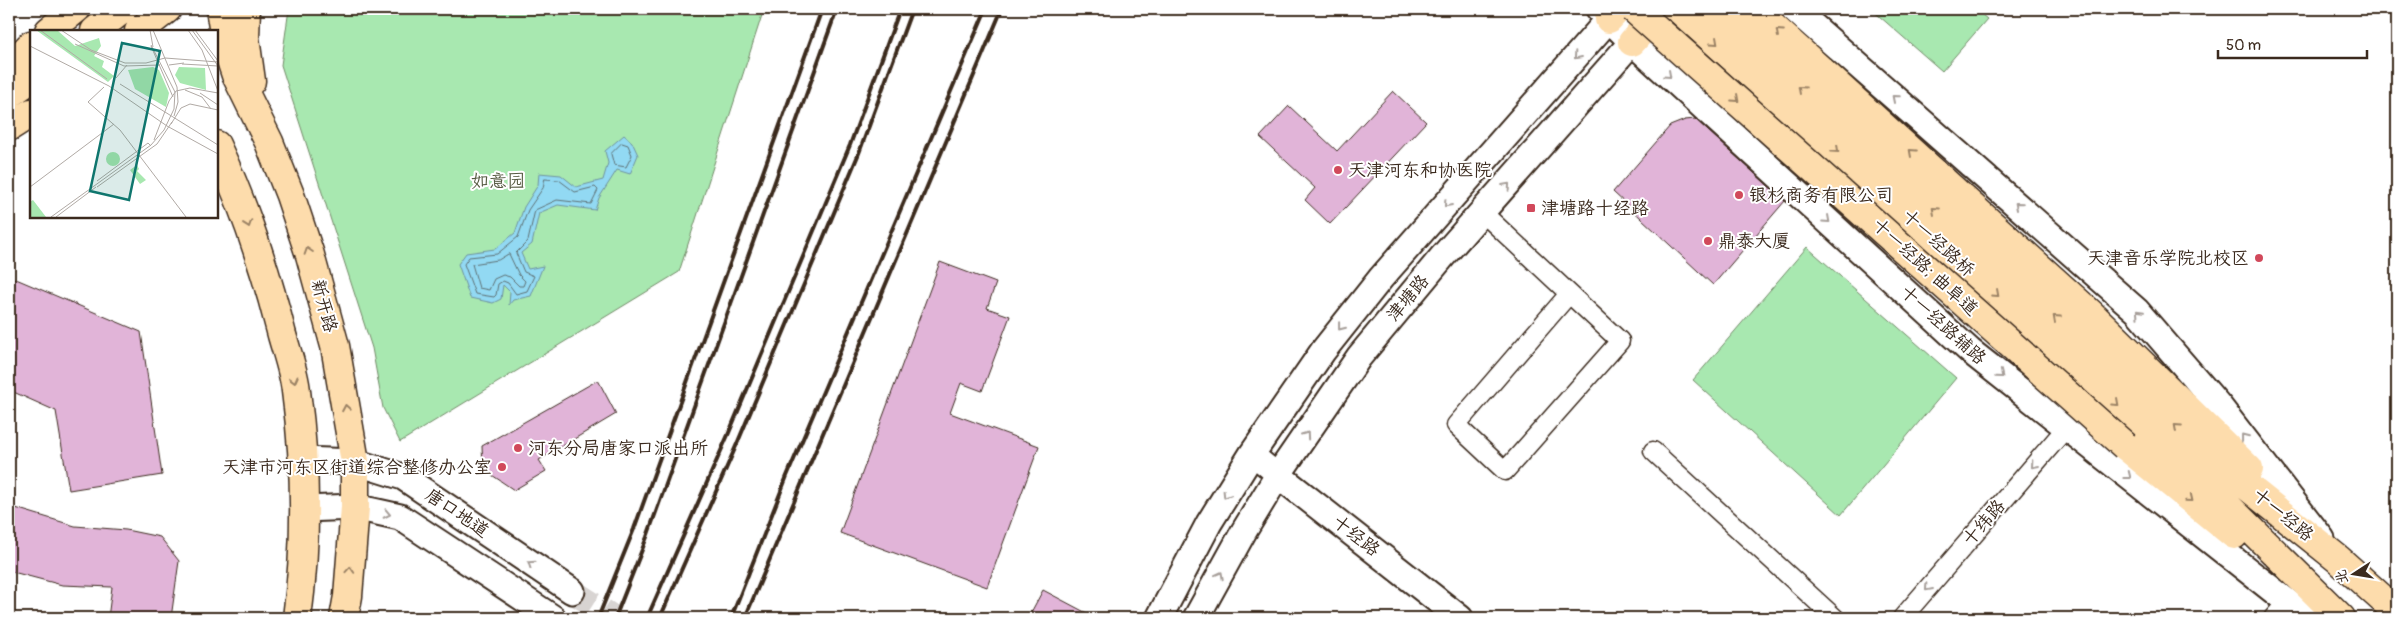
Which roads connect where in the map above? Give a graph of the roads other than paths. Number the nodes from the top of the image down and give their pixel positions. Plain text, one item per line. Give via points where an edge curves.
1 (76, 9) edge
2 (123, 9) edge
3 (167, 9) edge
4 (220, 9) edge
5 (246, 9) edge
6 (1634, 9) edge
7 (1661, 9) edge
8 (1679, 9) edge
9 (1712, 9) edge
10 (1753, 9) edge
11 (1794, 9) edge
12 (1609, 12) edge
13 (143, 24) edge
14 (50, 30) edge
15 (96, 30) edge
16 (1632, 42) junction
17 (30, 46) edge
18 (9, 68) edge
19 (30, 80) edge
20 (9, 94) edge
21 (30, 114) edge
22 (9, 128) edge
23 (269, 142) junction
24 (218, 151) edge
25 (224, 168) edge
26 (1483, 213) junction
27 (1569, 294) junction
28 (2066, 428) junction
29 (1653, 451) dead end
30 (1252, 454) junction
31 (302, 460) junction
32 (355, 462) junction
33 (2205, 468) junction
34 (1278, 475) junction
35 (355, 507) junction
36 (304, 509) junction
37 (2338, 559) junction
38 (572, 591) tunnel mouth
39 (2281, 610) edge
40 (2397, 612) edge
41 (297, 618) edge
42 (344, 618) edge
43 (553, 618) edge
44 (1158, 618) edge
45 (1196, 618) edge
46 (1460, 618) edge
47 (1835, 618) edge
48 (1902, 618) edge
49 (2308, 618) edge
50 (2339, 618) edge

1 - 14 main road
2 - 15 main road
3 - 13 main road
4 - 23 main road, 新开路 via 226,45 236,75
5 - 23 main road via 251,82
6 -> 50 main road, 十一经路; 曲阜道, bridge via 2125,446
7 - 16 main road, 津塘路
8 -> 33 main road, 十一经路桥
33 -> 9 main road, 十一经路桥
37 -> 10 main road via 2092,315
37 -> 11 main road via 2219,406 2137,311
12 - 16 main road, 十一经路辅路
12 -> 30 main road, 津塘路 via 1322,350
26 -> 16 main road, 津塘路
16 -> 28 main road, 十一经路辅路 via 1970,351
17 - 18 main road
19 - 20 main road
21 - 22 main road
32 -> 23 main road, 新开路 via 330,328 310,256
24 - 25 main road
25 -> 31 main road via 273,299 296,389
26 - 27 street
34 -> 26 main road, 津塘路 via 1359,357
27 - 27 street via 1620,341 1505,471 1456,425
28 -> 39 main road, 十一经路辅路
28 -> 48 street, 十纬路
29 - 47 street
30 - 34 street, 十经路
30 -> 44 main road, 津塘路 via 1209,523
31 - 32 main road, 唐口地道
31 - 36 main road
32 - 35 main road, 新开路
38 -> 32 main road, 唐口地道 via 403,477
33 - 37 main road, 十一经路
33 - 50 main road, 十一经路
45 -> 34 main road, 津塘路
34 - 46 main road, 十经路
35 - 36 main road, 唐口地道
42 -> 35 main road, 新开路
35 -> 43 main road, 唐口地道 via 400,517
36 - 41 main road
37 - 40 main road, 十一经路
39 - 49 main road, 十一经路辅路

